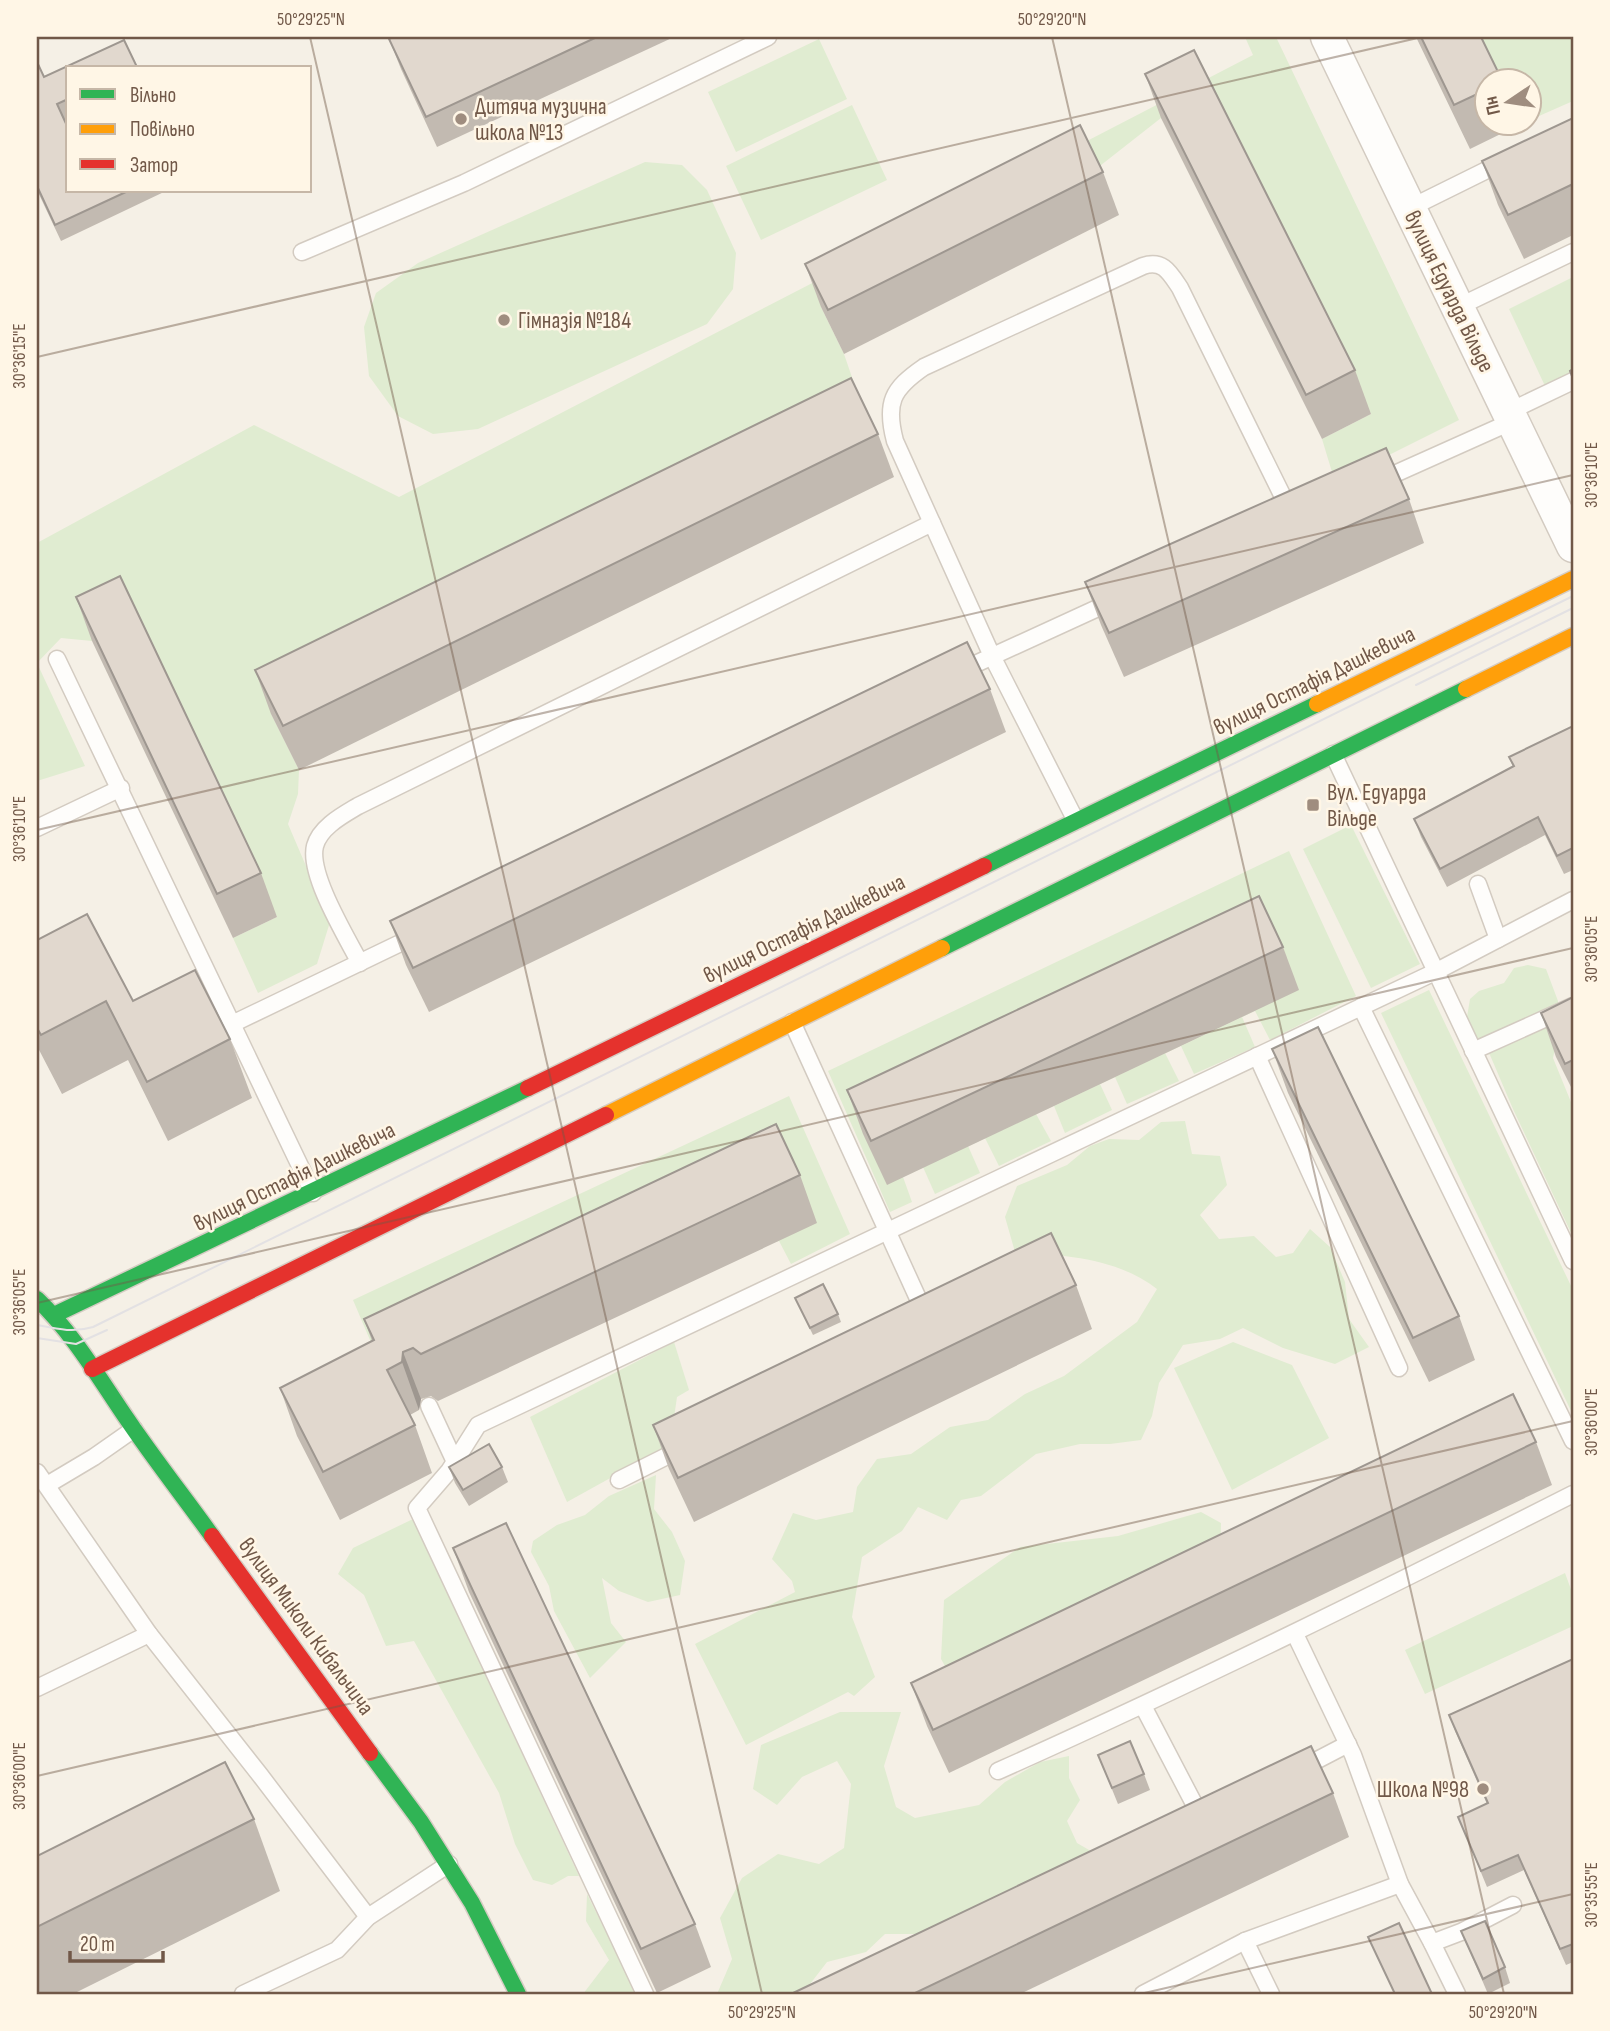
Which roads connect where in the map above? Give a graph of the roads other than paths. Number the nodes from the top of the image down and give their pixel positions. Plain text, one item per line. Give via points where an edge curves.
1 (768, 37) edge
2 (1327, 37) edge
3 (1524, 151) edge
4 (1410, 208) junction
5 (302, 252) dead end
6 (1573, 252) edge
7 (1458, 307) junction
8 (1573, 381) edge
9 (1511, 416) junction
10 (1371, 485) edge
11 (1294, 520) edge
12 (932, 523) junction
13 (1573, 546) edge
14 (1573, 579) edge
15 (1131, 593) edge
16 (1573, 636) edge
17 (992, 656) junction
18 (57, 659) dead end
19 (943, 680) edge
20 (1333, 754) junction
21 (121, 788) junction
22 (1076, 821) junction
23 (37, 828) edge
24 (1478, 884) dead end
25 (1573, 900) edge
26 (434, 926) edge
27 (1498, 939) junction
28 (360, 963) junction
29 (1435, 972) junction
30 (1573, 1006) edge
31 (1361, 1007) junction
32 (792, 1022) junction
33 (232, 1024) junction
34 (1474, 1051) junction
35 (1257, 1056) junction
36 (313, 1193) junction
37 (886, 1232) junction
38 (1573, 1261) edge
39 (37, 1299) edge
40 (54, 1315) junction
41 (929, 1322) edge
42 (1399, 1368) dead end
43 (92, 1369) junction
44 (429, 1406) dead end
45 (134, 1429) junction
46 (1573, 1441) edge
47 (692, 1443) edge
48 (455, 1462) junction
49 (42, 1478) edge
50 (619, 1480) dead end
51 (1573, 1494) edge
52 (149, 1634) junction
53 (1295, 1634) junction
54 (37, 1689) edge
55 (1143, 1706) junction
56 (1348, 1744) junction
57 (998, 1771) dead end
58 (1290, 1774) edge
59 (1202, 1820) edge
60 (449, 1864) junction
61 (1400, 1884) junction
62 (1513, 1905) dead end
63 (368, 1917) junction
64 (1245, 1941) junction
65 (1432, 1943) junction
66 (243, 1994) edge
67 (518, 1994) edge
68 (645, 1994) edge
69 (1143, 1994) edge
70 (1271, 1994) edge
71 (1457, 1994) edge

1 - 5 lane via 464,183
2 - 4 street, вулиця Едуарда Вільде
3 - 4 lane
4 - 7 street, вулиця Едуарда Вільде
6 - 7 lane
7 - 9 street, вулиця Едуарда Вільде
8 - 9 lane
9 - 10 lane
9 - 13 street, вулиця Едуарда Вільде
11 - 12 lane via 1180,288 1170,272 1151,263 924,367 897,388 891,426
12 - 17 lane
12 - 28 lane via 339,817 315,845 315,863
14 - 22 street, вулиця Остафія Дашкевича
15 - 17 lane
16 - 20 street
17 - 19 lane
17 - 22 lane
18 - 21 lane
20 - 29 lane
20 - 32 street
21 - 23 lane
21 - 33 lane
22 - 36 street, вулиця Остафія Дашкевича
24 - 27 lane
25 - 27 lane
26 - 28 lane
27 - 29 lane
28 - 33 lane
29 - 31 lane
29 - 34 lane
30 - 34 lane
31 - 35 lane
31 - 46 lane
32 - 37 lane
32 - 43 street
33 - 36 lane
34 - 38 lane
35 - 37 lane
35 - 42 lane
36 - 40 street, вулиця Остафія Дашкевича
37 - 41 lane
37 - 48 lane via 478,1425
39 - 40 street, вулиця Миколи Кибальчича
40 - 43 street, вулиця Миколи Кибальчича
43 - 45 street, вулиця Миколи Кибальчича
44 - 48 lane
45 - 49 lane via 94,1458
45 - 60 street, вулиця Миколи Кибальчича
47 - 50 lane
48 - 68 lane via 417,1508
49 - 52 lane
51 - 53 lane
52 - 54 lane
52 - 63 lane
53 - 55 lane
53 - 56 lane
55 - 57 lane
55 - 59 lane
56 - 58 lane
56 - 61 lane
60 - 63 lane
60 - 67 street, вулиця Миколи Кибальчича
61 - 64 lane
61 - 65 lane
62 - 65 lane
63 - 66 lane via 337,1950
64 - 69 lane
64 - 70 lane
65 - 71 lane

